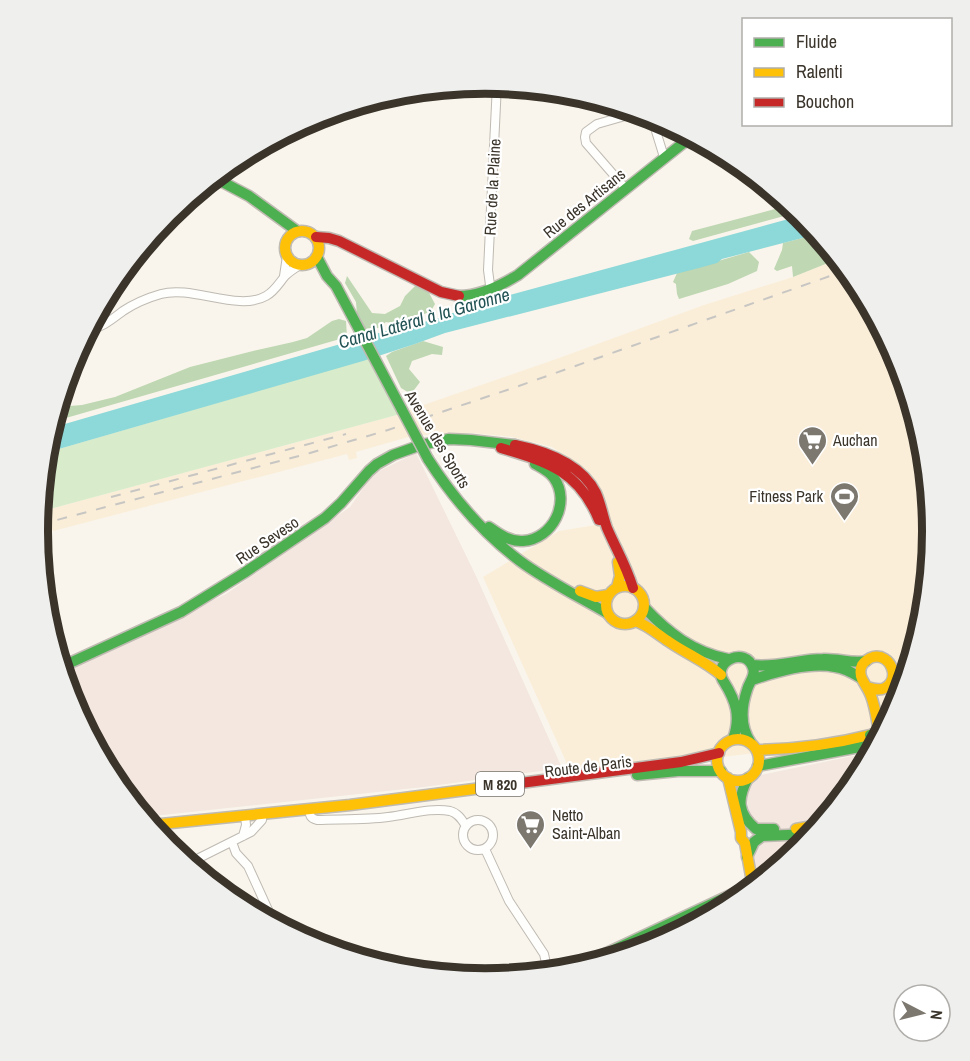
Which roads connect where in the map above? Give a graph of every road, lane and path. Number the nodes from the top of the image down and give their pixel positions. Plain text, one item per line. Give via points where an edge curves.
1 (497, 94) edge
2 (623, 116) edge
3 (655, 128) edge
4 (684, 142) edge
5 (664, 157) junction
6 (222, 182) edge
7 (626, 189) junction
8 (273, 214) junction
9 (297, 231) junction
10 (316, 237) junction
11 (287, 240) junction
12 (347, 245) junction
13 (318, 254) junction
14 (287, 256) junction
15 (304, 264) junction
16 (284, 276) junction
17 (327, 276) junction
18 (492, 289) junction
19 (98, 329) edge
20 (481, 441) junction
21 (530, 457) junction
22 (456, 500) junction
23 (499, 544) junction
24 (633, 588) junction
25 (612, 591) junction
26 (644, 607) junction
27 (607, 613) junction
28 (635, 621) junction
29 (728, 659) junction
30 (866, 661) junction
31 (69, 663) edge
32 (752, 665) junction
33 (893, 669) junction
34 (898, 672) edge
35 (721, 675) junction
36 (864, 682) junction
37 (750, 683) junction
38 (894, 686) edge
39 (728, 687) junction
40 (886, 687) junction
41 (875, 712) junction
42 (874, 729) edge
43 (733, 740) junction
44 (868, 741) edge
45 (867, 742) edge
46 (754, 746) junction
47 (719, 753) junction
48 (758, 766) junction
49 (725, 774) junction
50 (748, 778) junction
51 (350, 805) junction
52 (262, 814) junction
53 (310, 814) junction
54 (245, 816) junction
55 (161, 824) edge
56 (466, 826) junction
57 (806, 827) edge
58 (750, 835) junction
59 (799, 835) edge
60 (243, 836) junction
61 (232, 842) junction
62 (485, 849) junction
63 (197, 859) edge
64 (751, 877) edge
65 (702, 909) edge
66 (268, 910) edge
67 (636, 940) edge
68 (546, 963) edge

1 - 18 street, Rue de la Plaine via 488,270
2 - 7 street via 597,124 585,137
3 - 5 street
4 - 5 main road, Rue des Artisans
5 - 7 main road, Rue des Artisans
6 - 8 main road
7 - 18 main road, Rue des Artisans via 518,275
8 - 9 main road
8 - 11 main road
9 - 10 main road via 307,231
9 - 11 main road
10 - 12 main road, Rue des Artisans via 338,239
10 - 13 main road
11 - 14 main road
12 - 13 main road via 337,243
12 - 18 main road, Rue des Artisans via 441,292 456,296
13 - 15 main road
13 - 17 main road
14 - 15 main road
14 - 16 street
15 - 16 street
15 - 17 main road
16 - 19 street via 278,286 258,300 164,293 142,300
17 - 22 main road, Avenue des Sports, bridge via 336,286 428,459
20 - 21 main road, Rue Seveso
20 - 24 main road, Rue Seveso via 539,451 577,471 599,498
20 - 31 main road, Rue Seveso via 441,440 386,458 366,473 326,518 241,576 181,612
21 - 22 main road via 554,478 560,495 558,515 539,536 522,541 506,538
21 - 25 main road, Rue Seveso via 567,474 588,497 619,567 620,576
22 - 23 main road, Avenue des Sports
23 - 25 main road, Avenue des Sports via 579,591 596,597
23 - 27 main road, Avenue des Sports via 520,562
24 - 25 main road
24 - 26 main road via 642,595
25 - 27 main road via 605,606
26 - 28 main road
26 - 29 main road via 676,638 715,657
27 - 28 main road via 618,623
28 - 35 main road via 646,624
29 - 32 main road via 743,657
29 - 35 main road
30 - 32 main road via 825,658
30 - 33 main road via 880,657
30 - 36 main road via 861,670
32 - 37 main road
33 - 34 street
33 - 40 main road
35 - 39 main road
36 - 37 main road via 840,668 825,666 765,676
36 - 40 main road via 874,689
36 - 41 main road
37 - 39 main road via 738,689
37 - 46 main road via 743,724
38 - 40 street
39 - 43 main road via 737,720
40 - 41 main road
41 - 42 main road
43 - 46 main road via 742,739
43 - 47 main road
44 - 46 main road via 793,748
45 - 48 main road
46 - 48 main road
47 - 49 main road via 718,765
47 - 51 main road, Route de Paris / M 820 via 681,762
48 - 50 main road
49 - 50 main road via 739,780
49 - 51 main road, Route de Paris / M 820 via 678,771
49 - 58 main road
50 - 58 main road via 740,804
51 - 53 main road, Route de Paris / M 820
52 - 53 main road, Route de Paris / M 820
52 - 54 main road, Route de Paris / M 820
52 - 60 street via 261,823
53 - 56 street via 317,820 446,810 458,814
54 - 55 main road, Route de Paris / M 820
54 - 60 street
56 - 62 street via 464,837 468,846
56 - 62 street via 478,820 490,826 494,836
57 - 58 main road
58 - 59 main road
58 - 64 main road via 747,857
60 - 61 street
61 - 63 street
61 - 66 street
62 - 68 street via 509,901
65 - 67 main road

